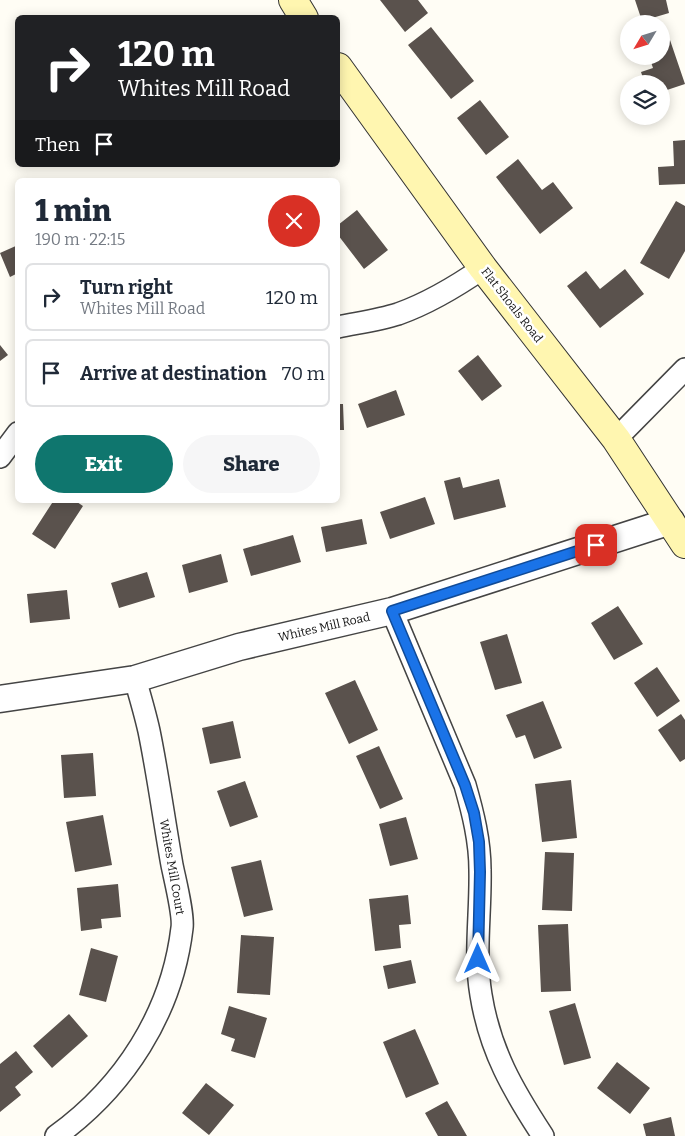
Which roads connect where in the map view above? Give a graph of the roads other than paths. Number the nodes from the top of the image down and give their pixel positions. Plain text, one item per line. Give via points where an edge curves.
1 (293, 0) edge
2 (302, 15) edge
3 (340, 70) edge
4 (483, 268) junction
5 (340, 327) edge
6 (685, 370) edge
7 (15, 437) edge
8 (616, 438) junction
9 (0, 457) edge
10 (678, 532) edge
11 (392, 611) junction
12 (135, 680) junction
13 (0, 699) edge
14 (56, 1136) edge
15 (543, 1136) edge

1 - 2 main road
3 - 4 main road, Flat Shoals Road
4 - 5 street via 434,299 398,314
4 - 8 main road, Flat Shoals Road
6 - 8 street
7 - 9 street
8 - 10 main road, Flat Shoals Road
10 - 11 street, Whites Mill Road
11 - 12 street, Whites Mill Road via 239,647
11 - 15 street via 474,813 480,872 478,959 486,1023 507,1078
12 - 13 street, Whites Mill Road
12 - 14 street, Whites Mill Court via 149,729 182,926 175,968 166,996 140,1049 103,1096

